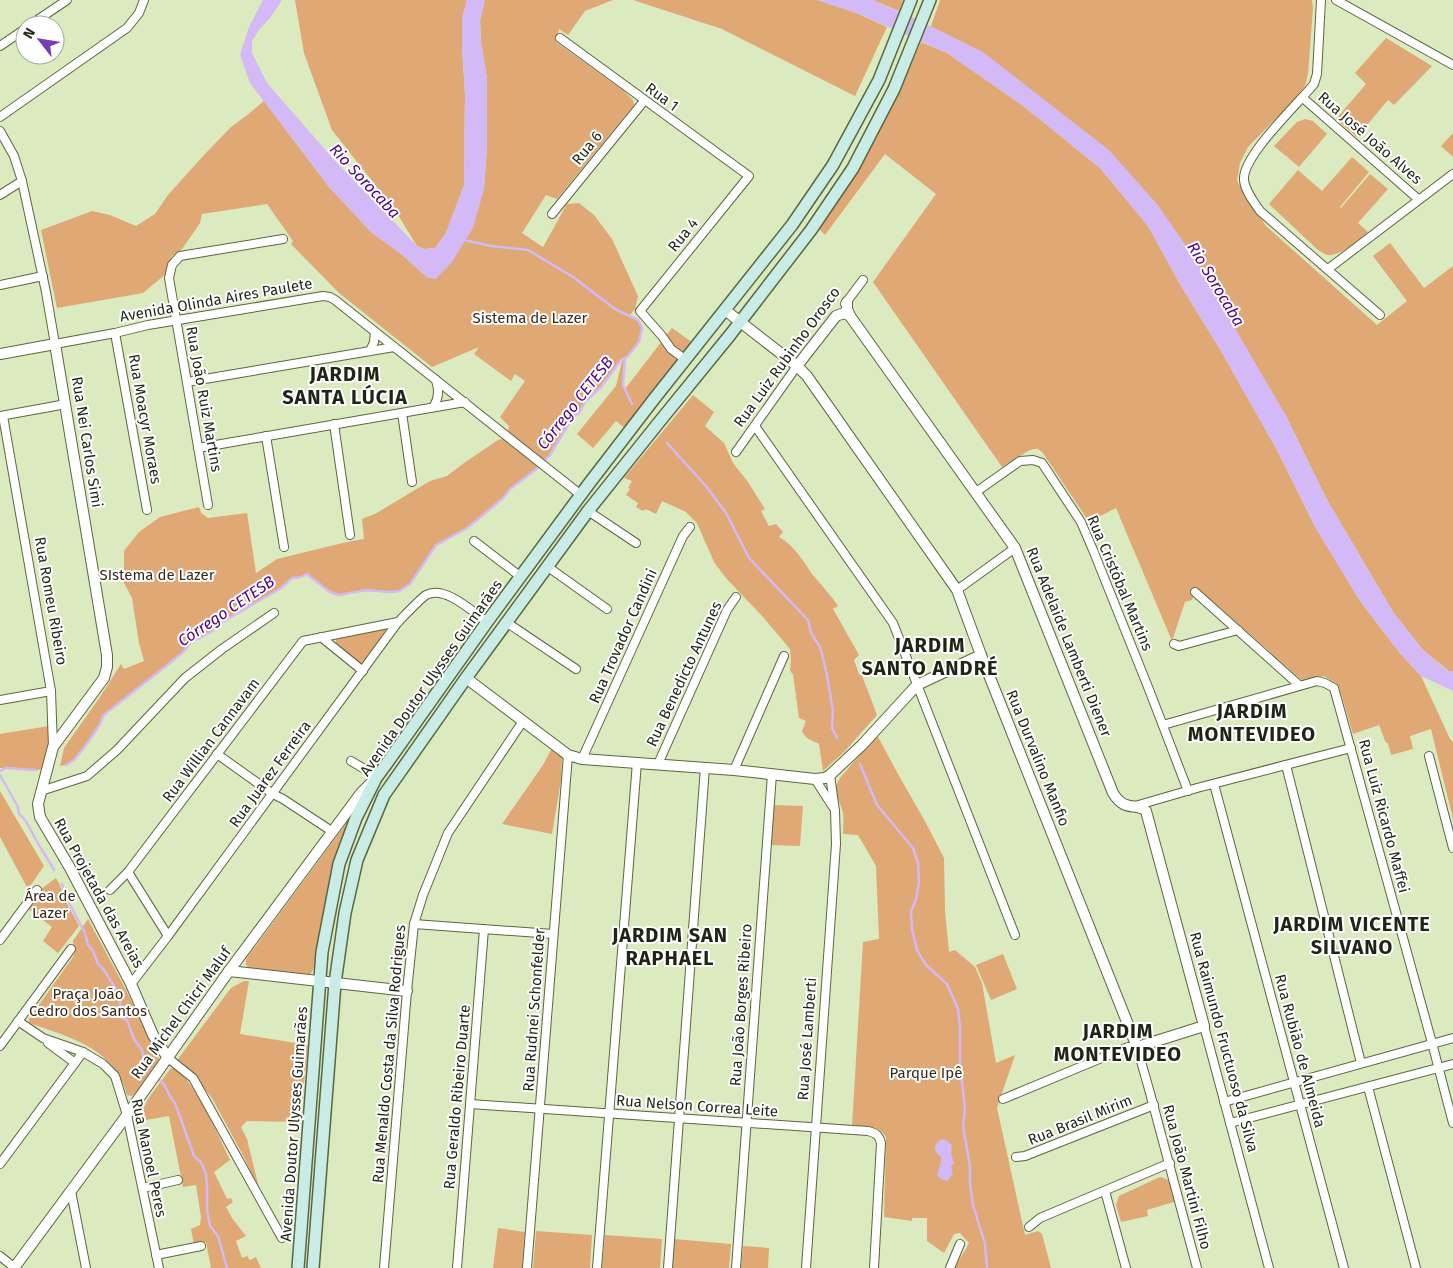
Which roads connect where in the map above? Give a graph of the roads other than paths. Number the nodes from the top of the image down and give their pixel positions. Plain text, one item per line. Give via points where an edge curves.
1 (67, 0) edge
2 (144, 0) edge
3 (911, 0) edge
4 (930, 0) edge
5 (1321, 0) edge
6 (1336, 0) edge
7 (45, 15) edge
8 (15, 36) edge
9 (560, 38) dead end
10 (0, 46) edge
11 (1453, 65) edge
12 (1303, 98) junction
13 (644, 101) junction
14 (0, 117) edge
15 (0, 131) edge
16 (1453, 174) edge
17 (748, 176) joint
18 (22, 181) junction
19 (0, 195) edge
20 (1418, 199) junction
21 (552, 214) dead end
22 (283, 239) dead end
23 (1328, 269) junction
24 (42, 276) junction
25 (863, 280) dead end
26 (0, 285) edge
27 (847, 302) junction
28 (725, 310) junction
29 (1380, 315) dead end
30 (836, 316) junction
31 (850, 316) junction
32 (177, 321) junction
33 (741, 322) junction
34 (375, 332) junction
35 (115, 333) junction
36 (55, 344) junction
37 (394, 347) junction
38 (370, 351) junction
39 (0, 354) edge
40 (686, 360) junction
41 (797, 366) junction
42 (435, 379) junction
43 (187, 382) junction
44 (465, 402) junction
45 (66, 404) junction
46 (434, 406) junction
47 (402, 413) junction
48 (2, 416) edge
49 (334, 424) junction
50 (755, 426) junction
51 (266, 436) junction
52 (198, 448) junction
53 (736, 452) dead end
54 (412, 482) dead end
55 (976, 492) junction
56 (581, 494) junction
57 (597, 501) junction
58 (208, 505) dead end
59 (147, 510) dead end
60 (588, 511) junction
61 (690, 527) dead end
62 (350, 535) dead end
63 (474, 541) dead end
64 (636, 543) dead end
65 (284, 547) dead end
66 (1015, 548) junction
67 (548, 567) junction
68 (521, 577) junction
69 (957, 590) junction
70 (1196, 592) dead end
71 (736, 597) dead end
72 (608, 609) dead end
73 (274, 613) dead end
74 (398, 622) junction
75 (487, 622) junction
76 (506, 622) junction
77 (1238, 630) junction
78 (321, 637) junction
79 (1174, 644) dead end
80 (981, 655) junction
81 (784, 656) dead end
82 (576, 669) dead end
83 (362, 671) junction
84 (466, 678) junction
85 (917, 685) junction
86 (1299, 686) junction
87 (50, 691) junction
88 (0, 700) edge
89 (523, 721) junction
90 (1163, 725) junction
91 (1351, 748) junction
92 (53, 750) junction
93 (217, 754) junction
94 (568, 755) junction
95 (1428, 756) dead end
96 (582, 759) junction
97 (351, 761) dead end
98 (637, 762) junction
99 (658, 764) junction
100 (1286, 765) junction
101 (705, 767) junction
102 (734, 770) junction
103 (772, 774) junction
104 (830, 775) junction
105 (377, 778) junction
106 (815, 780) junction
107 (1214, 784) junction
108 (41, 791) junction
109 (1188, 791) junction
110 (273, 794) junction
111 (1159, 800) junction
112 (1130, 807) junction
113 (835, 811) junction
114 (1150, 824) junction
115 (1450, 829) edge
116 (332, 832) junction
117 (1453, 848) edge
118 (128, 872) junction
119 (37, 890) dead end
120 (110, 890) dead end
121 (414, 924) junction
122 (484, 928) junction
123 (553, 934) junction
124 (1015, 935) dead end
125 (168, 936) junction
126 (0, 940) edge
127 (71, 949) dead end
128 (230, 971) junction
129 (319, 981) junction
130 (335, 983) junction
131 (131, 984) junction
132 (407, 991) junction
133 (18, 1021) junction
134 (1204, 1026) junction
135 (43, 1038) junction
136 (1453, 1038) edge
137 (1432, 1044) junction
138 (0, 1046) edge
139 (1136, 1047) junction
140 (83, 1052) junction
141 (168, 1058) junction
142 (75, 1063) junction
143 (1361, 1063) junction
144 (1453, 1064) edge
145 (1439, 1068) junction
146 (1294, 1082) junction
147 (1368, 1086) junction
148 (1150, 1093) joint
149 (1003, 1099) dead end
150 (1224, 1102) junction
151 (470, 1104) junction
152 (1300, 1104) junction
153 (1154, 1106) junction
154 (540, 1108) junction
155 (608, 1114) junction
156 (127, 1115) junction
157 (679, 1118) junction
158 (746, 1123) junction
159 (1230, 1123) junction
160 (1453, 1123) edge
161 (816, 1128) junction
162 (1016, 1157) dead end
163 (0, 1164) edge
164 (1170, 1164) junction
165 (178, 1180) dead end
166 (142, 1188) junction
167 (71, 1191) junction
168 (1106, 1191) junction
169 (1029, 1227) dead end
170 (282, 1238) dead end
171 (960, 1244) dead end
172 (202, 1246) dead end
173 (156, 1255) junction
174 (0, 1256) edge
175 (15, 1268) edge
176 (86, 1268) edge
177 (159, 1268) edge
178 (298, 1268) edge
179 (313, 1268) edge
180 (384, 1268) edge
181 (457, 1268) edge
182 (527, 1268) edge
183 (596, 1268) edge
184 (668, 1268) edge
185 (736, 1268) edge
186 (806, 1268) edge
187 (874, 1268) edge
188 (950, 1268) edge
189 (1126, 1268) edge
190 (1197, 1268) edge
191 (1269, 1268) edge
192 (1344, 1268) edge
193 (1416, 1268) edge

1 - 7 street
2 - 14 street via 127,28
3 - 28 main road, Avenida Doutor Ulysses Guimarães via 879,80 836,160 792,225
4 - 33 main road, Avenida Doutor Ulysses Guimarães via 894,89 853,168
5 - 12 street via 1317,74
6 - 11 street
8 - 10 street
9 - 13 street, Rua 1
12 - 20 street, Rua José João Alves
12 - 23 street via 1248,162 1244,179 1249,195 1260,210
13 - 17 street, Rua 1
13 - 21 street, Rua 6
15 - 18 street, Rua Nei Carlos Simi via 14,156
16 - 20 street
17 - 40 street, Rua 4 via 640,311 671,348
18 - 19 street
18 - 24 street, Rua Nei Carlos Simi
20 - 23 street
22 - 32 street, Rua João Ruiz Martins via 180,256 172,265 169,278
23 - 29 street
24 - 26 street
24 - 36 street, Rua Nei Carlos Simi
25 - 27 street, Rua Luiz Rubinho Orosco
27 - 30 street, Rua Luiz Rubinho Orosco
27 - 31 street
28 - 33 street
28 - 40 main road, Avenida Doutor Ulysses Guimarães
30 - 31 street
30 - 41 street, Rua Luiz Rubinho Orosco
31 - 55 street, Rua Adelaide Lamberti Diener
32 - 34 street, Avenida Olinda Aires Paulete via 323,296 335,300
32 - 35 street, Avenida Olinda Aires Paulete
32 - 43 street, Rua João Ruiz Martins
33 - 41 street, Rua Durvalino Manfio
33 - 57 main road, Avenida Doutor Ulysses Guimarães
34 - 37 street, Avenida Olinda Aires Paulete
34 - 38 street
35 - 36 street, Avenida Olinda Aires Paulete
35 - 59 street, Rua Moacyr Moraes
36 - 39 street, Avenida Olinda Aires Paulete
36 - 45 street, Rua Nei Carlos Simi
37 - 38 street
37 - 42 street, Avenida Olinda Aires Paulete
38 - 43 street
40 - 56 main road, Avenida Doutor Ulysses Guimarães
41 - 50 street, Rua Luiz Rubinho Orosco
41 - 69 street, Rua Durvalino Manfio
42 - 44 street, Avenida Olinda Aires Paulete
42 - 46 street via 438,394
43 - 52 street, Rua João Ruiz Martins
44 - 46 street
44 - 56 street, Avenida Olinda Aires Paulete
45 - 48 street
45 - 92 street, Rua Nei Carlos Simi via 107,667 104,678
46 - 47 street
47 - 49 street
47 - 54 street
48 - 87 street, Rua Romeu Ribeiro
49 - 51 street
49 - 62 street
50 - 53 street, Rua Luiz Rubinho Orosco
50 - 85 street via 893,623
51 - 52 street
51 - 65 street
52 - 58 street, Rua João Ruiz Martins
55 - 66 street, Rua Adelaide Lamberti Diener
55 - 90 street, Rua Cristóbal Martins via 1020,461 1042,463 1081,522
56 - 57 main road
56 - 68 main road, Avenida Doutor Ulysses Guimarães
57 - 60 main road, Avenida Doutor Ulysses Guimarães
60 - 64 street
60 - 67 main road, Avenida Doutor Ulysses Guimarães
61 - 96 street, Rua Trovador Candini via 683,536
63 - 68 street
66 - 69 street
66 - 112 street, Rua Adelaide Lamberti Diener via 1113,793
67 - 72 street
67 - 76 main road, Avenida Doutor Ulysses Guimarães
68 - 75 main road, Avenida Doutor Ulysses Guimarães
69 - 80 street, Rua Durvalino Manfio
70 - 77 street
71 - 99 street, Rua Benedicto Antunes via 727,610
73 - 108 street via 185,678 117,750 87,776
74 - 75 street, Rua Juarez Ferreira via 427,595 440,593 452,597
74 - 78 street, Rua Willian Cannavam
74 - 83 street, Rua Juarez Ferreira
75 - 105 main road, Avenida Doutor Ulysses Guimarães
76 - 82 street
76 - 84 main road, Avenida Doutor Ulysses Guimarães
77 - 79 street via 1179,646
77 - 86 street
78 - 83 street
78 - 93 street, Rua Willian Cannavam via 303,641
80 - 85 street
80 - 139 street, Rua Durvalino Manfio
81 - 102 street
83 - 110 street, Rua Juarez Ferreira
84 - 89 street
84 - 130 main road, Avenida Doutor Ulysses Guimarães via 397,775 375,814 357,860 344,913
85 - 104 street
85 - 124 street
86 - 90 street, Rua Luiz Ricardo Maffei
86 - 91 street, Rua Luiz Ricardo Maffei via 1317,681 1334,688
87 - 88 street
87 - 92 street, Rua Romeu Ribeiro
89 - 94 street
89 - 121 street, Rua Menaldo Costa da Silva Rodrigues via 448,833
90 - 109 street, Rua Cristóbal Martins
91 - 100 street
91 - 137 street, Rua Luiz Ricardo Maffei
92 - 108 street, Rua Romeu Ribeiro
93 - 110 street
93 - 118 street, Rua Willian Cannavam
94 - 96 street
94 - 123 street, Rua Rudnei Schonfelder
95 - 115 street
96 - 98 street
97 - 105 street
98 - 99 street
98 - 155 street
99 - 101 street
100 - 107 street
100 - 143 street
101 - 102 street
101 - 157 street
102 - 103 street
103 - 106 street
103 - 158 street, Rua João Borges Ribeiro
104 - 106 street
104 - 113 street, Rua José Lamberti
105 - 116 street, Rua Michel Chicri Maluf via 361,793
105 - 129 main road, Avenida Doutor Ulysses Guimarães via 356,818 339,864
106 - 113 street
107 - 109 street
107 - 146 street, Rua Rubião de Almeida
108 - 131 street, Rua Projetada das Areias via 40,817
109 - 111 street
110 - 116 street
110 - 125 street, Rua Juarez Ferreira
111 - 112 street
111 - 114 street via 1149,814
112 - 114 street, Rua Raimundo Fructuoso da Silva via 1145,809
113 - 161 street, Rua José Lamberti via 836,844
114 - 134 street, Rua Raimundo Fructuoso da Silva
115 - 117 street
116 - 128 street, Rua Michel Chicri Maluf
118 - 120 street, Rua Willian Cannavam
118 - 125 street
119 - 126 street
121 - 122 street
121 - 132 street, Rua Menaldo Costa da Silva Rodrigues
122 - 123 street
122 - 151 street, Rua Geraldo Ribeiro Duarte
123 - 154 street, Rua Rudnei Schonfelder
125 - 131 street, Rua Juarez Ferreira
127 - 133 street
128 - 129 street
128 - 141 street, Rua Michel Chicri Maluf
129 - 130 street
129 - 178 main road, Avenida Doutor Ulysses Guimarães
130 - 132 street
130 - 179 main road, Avenida Doutor Ulysses Guimarães
131 - 141 street, Rua Projetada das Areias via 152,1035
132 - 180 street, Rua Menaldo Costa da Silva Rodrigues
133 - 135 street, Rua Manoel Peres
133 - 138 street
134 - 139 street
134 - 150 street, Rua Raimundo Fructuoso da Silva
135 - 140 street, Rua Manoel Peres
135 - 142 street, Rua Manoel Peres
136 - 137 street
137 - 143 street
137 - 145 street, Rua Luiz Ricardo Maffei
139 - 148 street, Rua Durvalino Manfio
139 - 149 street
140 - 142 street
140 - 156 street, Rua Manoel Peres via 104,1064 115,1076
141 - 156 street, Rua Michel Chicri Maluf
141 - 170 street via 193,1078
142 - 163 street
143 - 146 street
144 - 145 street
145 - 147 street
145 - 160 street, Rua Luiz Ricardo Maffei
146 - 150 street
146 - 152 street, Rua Rubião de Almeida
147 - 152 street
147 - 193 street
148 - 153 street, Rua João Martini Filho
150 - 159 street, Rua Raimundo Fructuoso da Silva
151 - 154 street, Rua Nelson Correa Leite
151 - 181 street, Rua Geraldo Ribeiro Duarte
152 - 159 street
152 - 192 street, Rua Rubião de Almeida
153 - 162 street, Rua Brasil Mirim
153 - 164 street, Rua João Martini Filho
154 - 155 street, Rua Nelson Correa Leite
154 - 182 street, Rua Rudnei Schonfelder
155 - 157 street, Rua Nelson Correa Leite
155 - 183 street
156 - 166 street, Rua Manoel Peres
156 - 167 street, Rua Michel Chicri Maluf
157 - 158 street, Rua Nelson Correa Leite
157 - 184 street
158 - 161 street, Rua Nelson Correa Leite
158 - 185 street, Rua João Borges Ribeiro
159 - 191 street, Rua Raimundo Fructuoso da Silva
161 - 186 street, Rua José Lamberti
161 - 187 street, Rua Nelson Correa Leite via 868,1131 879,1137
164 - 168 street
164 - 190 street, Rua João Martini Filho
165 - 166 street
166 - 173 street, Rua Manoel Peres
167 - 175 street, Rua Michel Chicri Maluf
167 - 176 street
168 - 169 street via 1040,1218
168 - 189 street
171 - 188 street
172 - 173 street
173 - 177 street, Rua Manoel Peres
174 - 175 street

